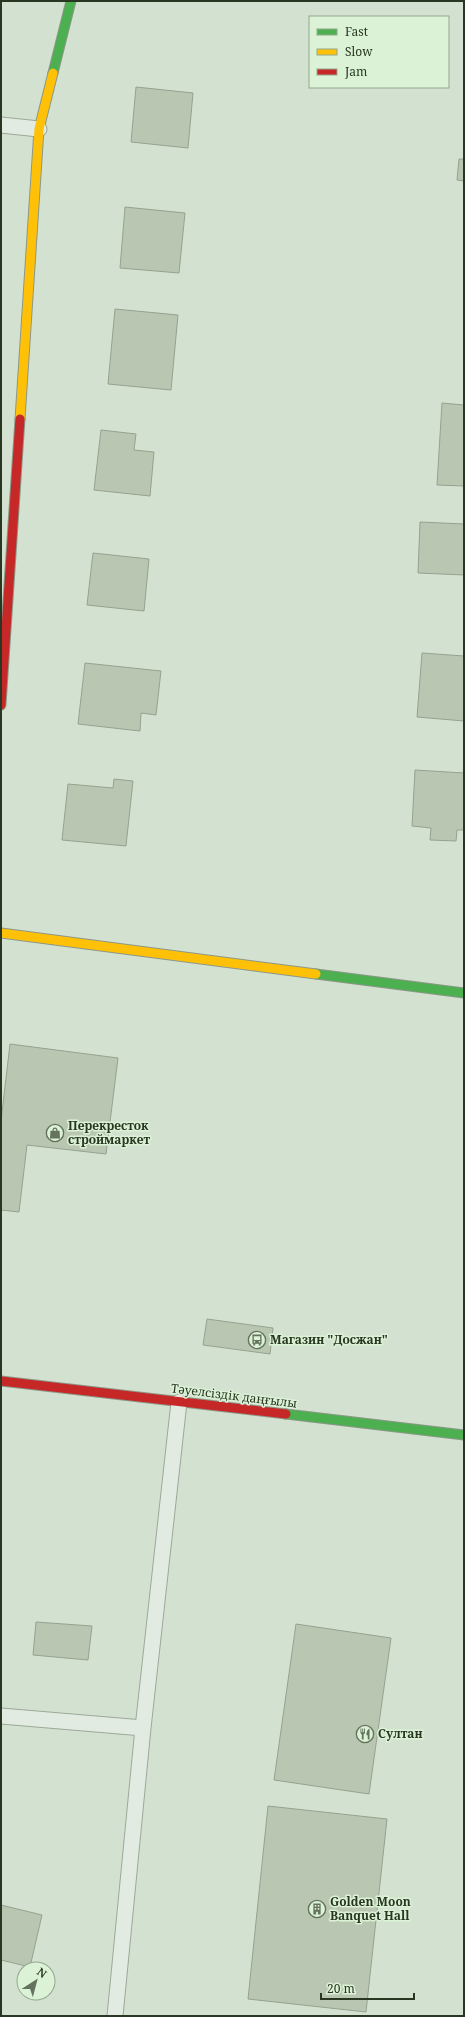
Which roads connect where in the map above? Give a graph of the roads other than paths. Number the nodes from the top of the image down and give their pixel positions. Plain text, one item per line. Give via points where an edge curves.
1 (71, 1) edge
2 (1, 125) edge
3 (39, 129) junction
4 (1, 705) edge
5 (1, 933) edge
6 (464, 993) edge
7 (1, 1381) edge
8 (179, 1402) junction
9 (464, 1435) edge
10 (1, 1716) edge
11 (144, 1728) junction
12 (115, 2016) edge

1 - 3 street
2 - 3 lane
3 - 4 street
5 - 6 street
7 - 8 street, Тәуелсіздік даңғылы
8 - 9 street, Тәуелсіздік даңғылы
8 - 11 lane
10 - 11 lane
11 - 12 lane

